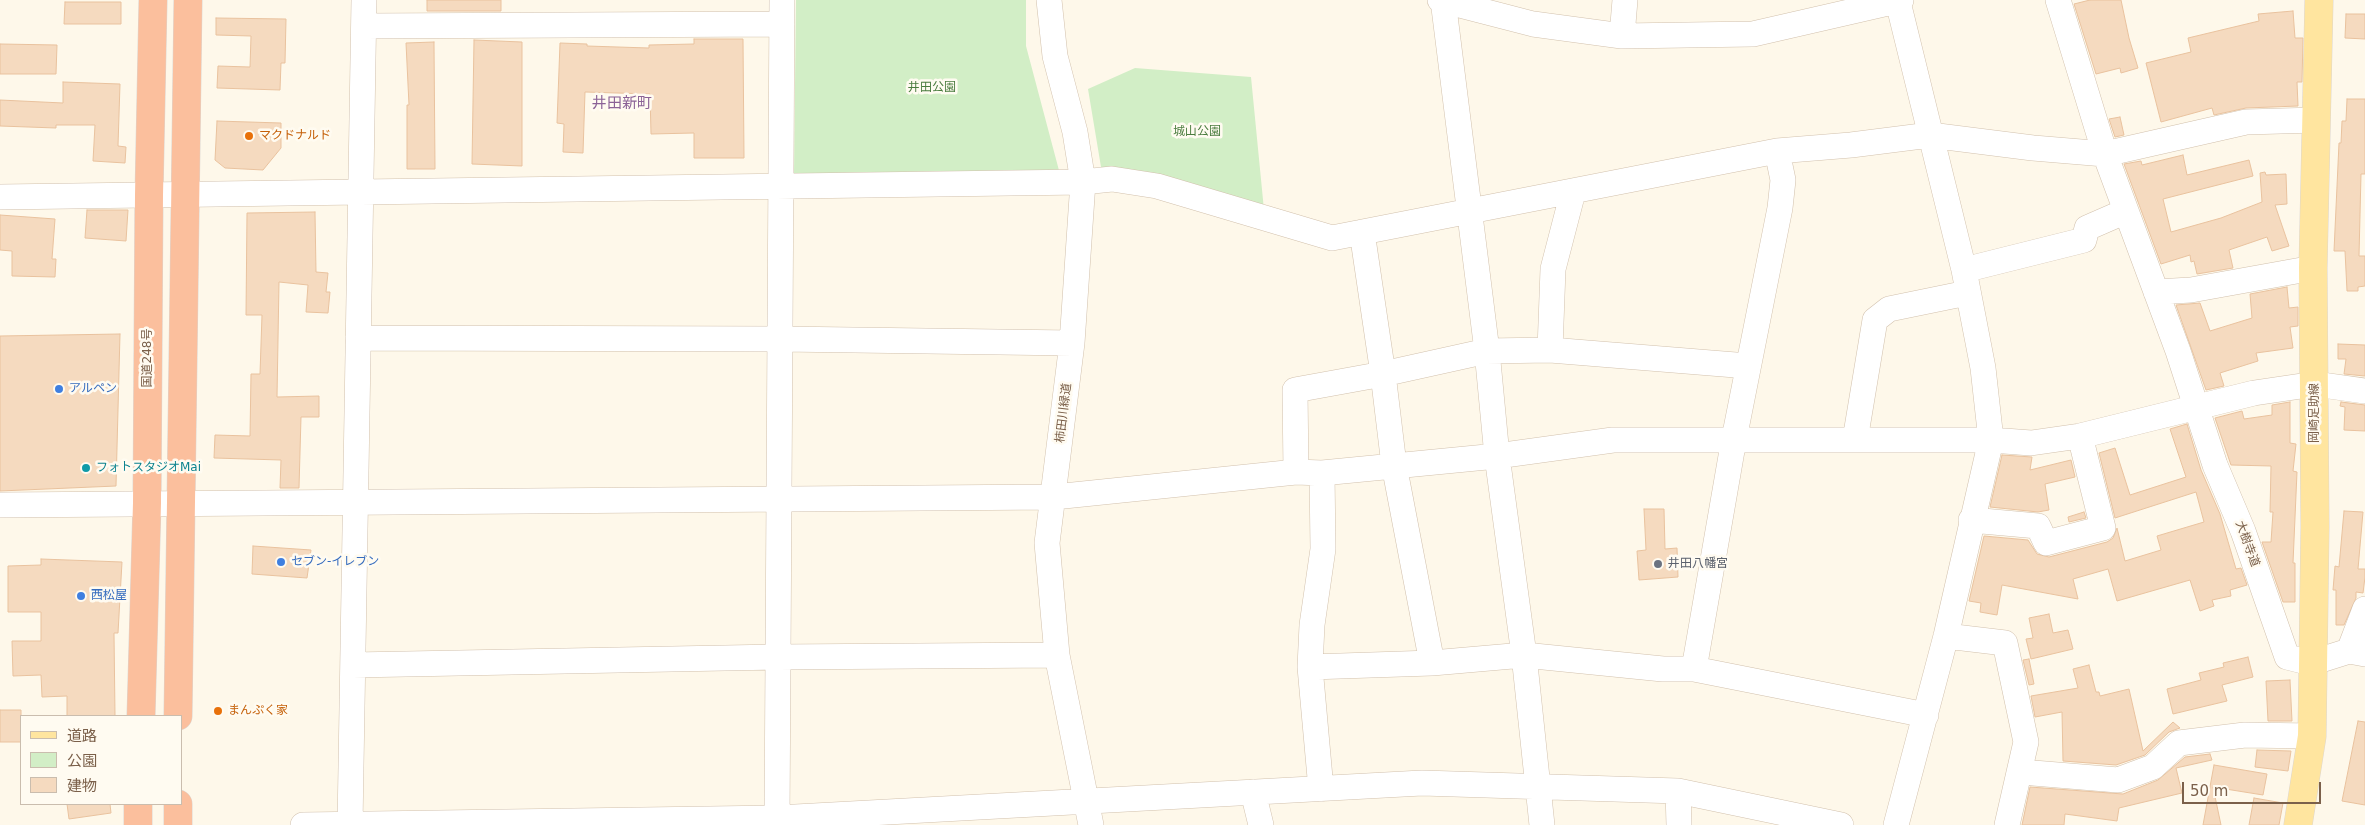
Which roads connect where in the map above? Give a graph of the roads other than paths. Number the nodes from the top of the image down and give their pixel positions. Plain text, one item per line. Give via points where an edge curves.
1 (153, 0) edge
2 (188, 0) edge
3 (364, 0) edge
4 (1049, 0) edge
5 (1442, 0) edge
6 (1625, 0) edge
7 (2058, 0) edge
8 (2319, 0) edge
9 (1899, 1) edge
10 (782, 12) edge
11 (364, 26) junction
12 (1622, 36) junction
13 (2316, 120) junction
14 (1930, 135) junction
15 (1777, 151) junction
16 (2105, 154) junction
17 (1083, 182) junction
18 (781, 186) junction
19 (361, 192) junction
20 (1573, 192) junction
21 (184, 194) junction
22 (149, 195) junction
23 (0, 197) edge
24 (2126, 211) junction
25 (1469, 212) junction
26 (1362, 232) junction
27 (2314, 268) junction
28 (1965, 282) junction
29 (2156, 292) junction
30 (358, 338) junction
31 (781, 339) junction
32 (1072, 343) junction
33 (1550, 350) junction
34 (1487, 351) junction
35 (1748, 366) junction
36 (1384, 374) junction
37 (2315, 384) junction
38 (2365, 391) edge
39 (2197, 407) junction
40 (2080, 436) junction
41 (1734, 439) junction
42 (1855, 440) junction
43 (1991, 440) junction
44 (1497, 456) junction
45 (1394, 465) junction
46 (1296, 472) junction
47 (1322, 473) junction
48 (1054, 497) junction
49 (780, 498) junction
50 (356, 502) junction
51 (180, 503) junction
52 (0, 504) edge
53 (147, 504) junction
54 (1971, 520) junction
55 (2365, 609) edge
56 (1946, 636) junction
57 (2357, 652) edge
58 (1057, 655) junction
59 (1524, 655) junction
60 (778, 657) junction
61 (1432, 662) junction
62 (2311, 663) junction
63 (353, 665) junction
64 (1310, 667) junction
65 (1694, 669) junction
66 (141, 715) edge
67 (178, 715) edge
68 (1926, 715) junction
69 (2312, 736) junction
70 (2021, 772) junction
71 (1537, 785) junction
72 (1321, 789) junction
73 (1678, 791) junction
74 (1253, 792) junction
75 (138, 805) edge
76 (178, 805) edge
77 (1090, 814) edge
78 (777, 822) edge
79 (350, 824) edge
80 (138, 825) edge
81 (178, 825) edge
82 (304, 825) edge
83 (1261, 825) edge
84 (1542, 825) edge
85 (1679, 825) edge
86 (1841, 825) edge
87 (1896, 825) edge
88 (2008, 825) edge
89 (2298, 825) edge

1 - 22 highway, 国道248号
2 - 21 highway
3 - 11 street
4 - 17 street, 柿田川緑道 via 1055,56 1075,132
5 - 12 street via 1532,24
5 - 25 street
6 - 12 street
7 - 16 street
8 - 13 main road, 岡崎足助線
9 - 12 street via 1754,34
9 - 14 street
10 - 11 street
10 - 18 street
11 - 19 street
13 - 16 street via 2246,122
13 - 27 main road, 岡崎足助線
14 - 15 street
14 - 16 street
14 - 28 street
15 - 20 street
15 - 35 street via 1783,180 1780,208
16 - 24 street
17 - 18 street
17 - 26 street via 1112,179 1157,186 1332,238
17 - 32 street, 柿田川緑道
18 - 19 street
18 - 31 street
19 - 21 street
19 - 30 street
20 - 25 street
20 - 33 street via 1553,269
21 - 22 street
21 - 51 highway
22 - 23 street
22 - 53 highway, 国道248号
24 - 28 street via 2087,228 2084,240
24 - 29 street
25 - 26 street
25 - 34 street
26 - 36 street
27 - 29 street via 2191,290
27 - 37 main road, 岡崎足助線
28 - 42 street via 1889,309 1875,320
28 - 43 street via 1983,368
29 - 39 street
30 - 31 street
30 - 50 street
31 - 32 street
31 - 49 street
32 - 48 street, 柿田川緑道
33 - 34 street
33 - 35 street
34 - 36 street
34 - 44 street
35 - 41 street
36 - 45 street
36 - 46 street via 1295,390
37 - 38 street
37 - 39 street via 2254,393
37 - 62 main road, 岡崎足助線
39 - 40 street
39 - 62 street, 大樹寺道 via 2215,465 2244,531 2287,657
40 - 43 street via 2031,443
40 - 54 street via 2103,528 2046,543 2038,526
41 - 42 street
41 - 44 street via 1613,440
41 - 65 street
42 - 43 street
43 - 54 street
44 - 45 street
44 - 59 street
45 - 47 street
45 - 61 street
46 - 47 street
46 - 48 street
47 - 64 street via 1323,549 1312,624
48 - 49 street
48 - 58 street, 柿田川緑道 via 1047,542
49 - 50 street
49 - 60 street
50 - 51 street
50 - 63 street
51 - 53 street
51 - 67 highway
52 - 53 street
53 - 66 highway, 国道248号
54 - 56 street
55 - 57 street
56 - 68 street
56 - 70 street via 2005,643 2026,742
57 - 62 street
58 - 60 street
58 - 77 street, 柿田川緑道
59 - 61 street
59 - 65 street via 1663,669
59 - 71 street
60 - 63 street
60 - 78 street
61 - 64 street
62 - 69 main road, 岡崎足助線
63 - 79 street
64 - 72 street
65 - 68 street
68 - 87 street
69 - 70 street via 2245,735 2179,743 2153,767 2118,780
69 - 89 main road, 岡崎足助線
70 - 88 street
71 - 72 street via 1422,783
71 - 73 street
71 - 84 street
72 - 74 street
73 - 85 street
73 - 86 street
74 - 77 street
74 - 83 street
75 - 80 highway
76 - 81 highway
77 - 78 street
78 - 79 street
79 - 82 street

